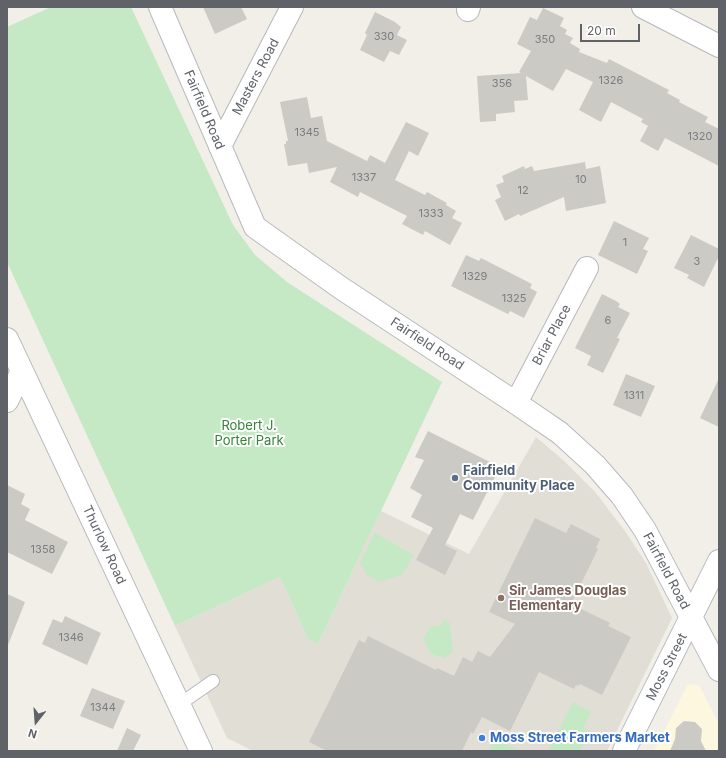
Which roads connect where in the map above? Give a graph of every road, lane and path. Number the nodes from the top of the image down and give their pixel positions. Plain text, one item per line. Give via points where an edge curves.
1 (160, 7) edge
2 (292, 7) edge
3 (643, 7) edge
4 (719, 46) edge
5 (220, 146) junction
6 (587, 268) dead end
7 (7, 339) edge
8 (22, 371) junction
9 (7, 401) edge
10 (516, 403) junction
11 (719, 561) edge
12 (691, 618) junction
13 (719, 670) edge
14 (213, 681) dead end
15 (180, 704) junction
16 (201, 751) edge
17 (624, 751) edge

1 - 5 street, Fairfield Road
2 - 5 street, Masters Road
3 - 4 street
5 - 10 street, Fairfield Road via 255,227 341,288
6 - 10 street, Briar Place
7 - 8 street, Thurlow Road
8 - 9 street
8 - 15 street, Thurlow Road
10 - 12 street, Fairfield Road via 560,433 595,465 622,496 645,530
11 - 12 street, Moss Street
12 - 13 street, Fairfield Road
12 - 17 street, Moss Street
14 - 15 lane
15 - 16 street, Thurlow Road

